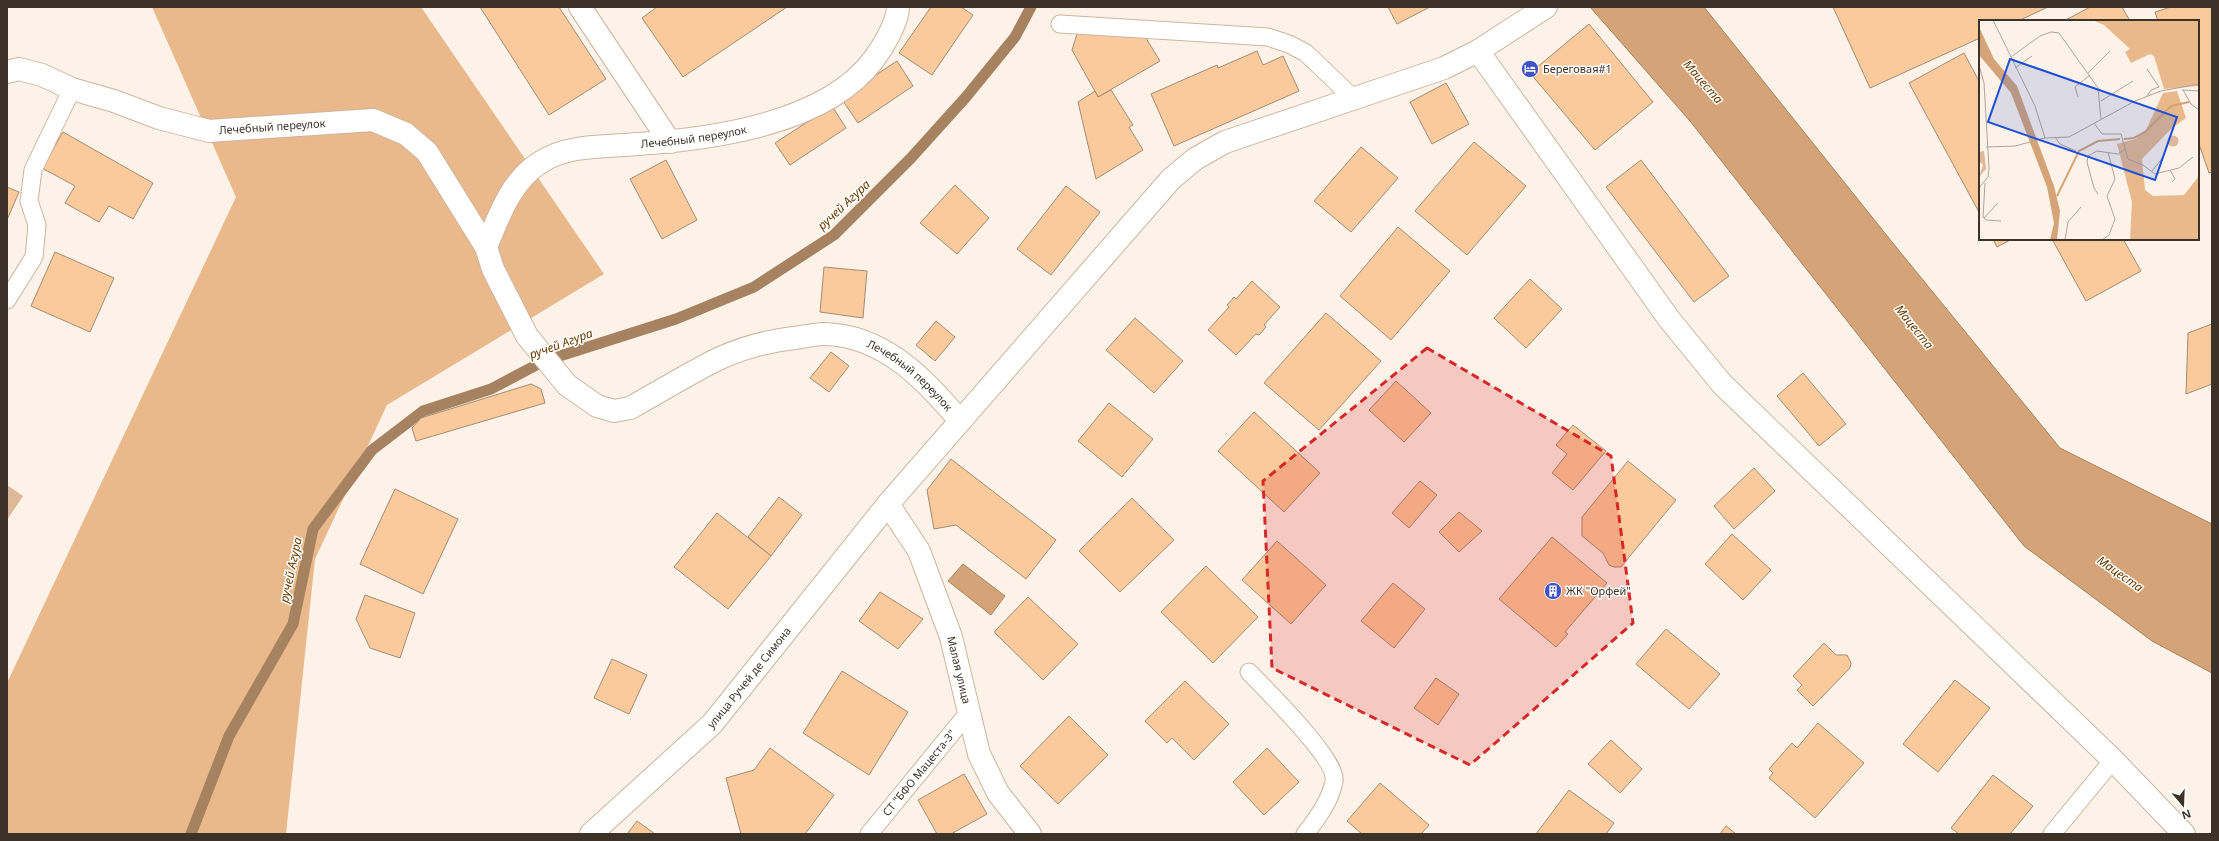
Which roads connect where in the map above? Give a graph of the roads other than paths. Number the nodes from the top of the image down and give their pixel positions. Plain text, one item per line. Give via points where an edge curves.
1 (580, 7) edge
2 (898, 7) edge
3 (1546, 7) edge
4 (1060, 24) dead end
5 (1478, 50) junction
6 (7, 72) edge
7 (72, 89) junction
8 (1354, 99) junction
9 (670, 142) junction
10 (486, 247) junction
11 (7, 300) edge
12 (960, 421) junction
13 (888, 504) junction
14 (1249, 672) dead end
15 (969, 712) junction
16 (2113, 760) junction
17 (591, 834) edge
18 (869, 834) edge
19 (1030, 834) edge
20 (1305, 834) edge
21 (2052, 834) edge
22 (2184, 834) edge

1 - 9 street
2 - 9 street, Лечебный переулок via 884,45 867,68 834,95 802,111 756,127
3 - 5 street, улица Ручей де Симона
4 - 8 lane via 1268,37 1306,53
5 - 8 street, улица Ручей де Симона via 1444,68
5 - 16 street via 1669,319 1722,384
6 - 7 street, Лечебный переулок via 19,69 42,75
7 - 10 street, Лечебный переулок via 209,132 373,120 406,134 427,152
7 - 11 lane via 33,170 29,201 37,225 34,257
8 - 12 street, улица Ручей де Симона via 1225,142 1195,160 1171,179
9 - 10 street, Лечебный переулок via 584,148 542,161 526,173 513,190
10 - 12 street, Лечебный переулок via 493,269 526,336 566,385 597,406 614,412 630,408 718,360 751,346 824,334 860,340 888,353 933,388
12 - 13 street, улица Ручей де Симона
13 - 15 street, Малая улица via 919,550 951,637
13 - 17 street, улица Ручей де Симона via 712,724
14 - 20 lane via 1330,764 1335,780 1317,819
15 - 18 lane, СТ "БФО Мацеста-3"
15 - 19 street, Малая улица via 978,754 998,793
16 - 21 lane
16 - 22 street

